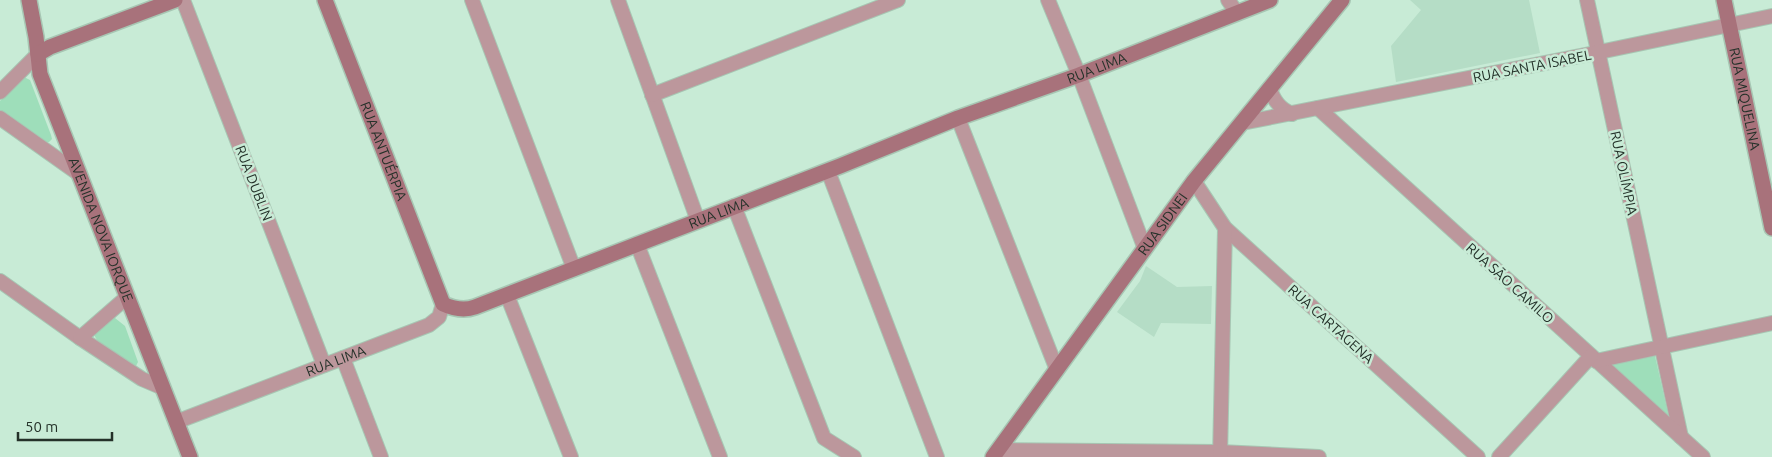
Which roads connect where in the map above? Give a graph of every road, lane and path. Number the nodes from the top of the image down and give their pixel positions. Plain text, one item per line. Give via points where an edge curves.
1 (29, 0) edge
2 (175, 0) edge
3 (184, 0) edge
4 (326, 0) edge
5 (472, 0) edge
6 (618, 0) edge
7 (898, 0) edge
8 (1048, 0) edge
9 (1228, 0) edge
10 (1270, 0) edge
11 (1342, 0) edge
12 (1587, 0) edge
13 (1724, 0) edge
14 (1237, 13) junction
15 (1772, 16) edge
16 (1729, 25) junction
17 (1598, 53) junction
18 (38, 54) junction
19 (1079, 75) junction
20 (1270, 88) junction
21 (0, 92) edge
22 (652, 95) junction
23 (1318, 108) junction
24 (1292, 114) junction
25 (0, 118) edge
26 (958, 118) junction
27 (1242, 123) junction
28 (828, 171) junction
29 (79, 174) junction
30 (1194, 181) junction
31 (734, 206) junction
32 (698, 221) junction
33 (1225, 228) junction
34 (1772, 228) edge
35 (637, 244) junction
36 (1145, 249) junction
37 (574, 269) junction
38 (0, 281) edge
39 (507, 294) junction
40 (127, 297) junction
41 (443, 304) junction
42 (1772, 323) edge
43 (80, 338) junction
44 (1661, 347) junction
45 (343, 358) junction
46 (1594, 358) junction
47 (324, 366) junction
48 (1057, 370) junction
49 (163, 388) junction
50 (176, 422) junction
51 (1681, 437) junction
52 (996, 454) edge
53 (1220, 455) edge
54 (190, 457) edge
55 (381, 457) edge
56 (571, 457) edge
57 (720, 457) edge
58 (854, 457) edge
59 (937, 457) edge
60 (1319, 457) edge
61 (1478, 457) edge
62 (1499, 457) edge
63 (1703, 457) edge

1 - 18 main road, AVENIDA NOVA IORQUE
2 - 18 main road
3 - 47 street, RUA DUBLIN
4 - 41 main road, RUA ANTUÉRPIA
5 - 37 street
6 - 22 street
7 - 22 street
8 - 19 street
9 - 14 street
10 - 14 main road, RUA LIMA
11 - 20 main road, RUA SIDNEI
12 - 17 street, RUA OLÍMPIA
13 - 16 main road, RUA MIQUELINA
14 - 19 main road, RUA LIMA
15 - 16 street, RUA SANTA ISABEL
16 - 17 street, RUA SANTA ISABEL
16 - 34 main road, RUA MIQUELINA
17 - 23 street, RUA SANTA ISABEL
17 - 44 street, RUA OLÍMPIA
18 - 21 street
18 - 29 main road, AVENIDA NOVA IORQUE via 40,74
19 - 26 main road, RUA LIMA
19 - 36 street
20 - 24 street via 1280,108
20 - 27 main road, RUA SIDNEI
22 - 32 street
23 - 24 street, RUA SANTA ISABEL
23 - 46 street, RUA SÃO CAMILO
24 - 27 street, RUA SANTA ISABEL
25 - 29 street
26 - 28 main road, RUA LIMA
26 - 48 street
27 - 30 main road, RUA SIDNEI
28 - 31 main road, RUA LIMA
28 - 59 street
29 - 40 main road, AVENIDA NOVA IORQUE
30 - 33 street, RUA CARTAGENA
30 - 36 main road, RUA SIDNEI
31 - 32 main road, RUA LIMA
31 - 58 street via 824,438
32 - 35 main road, RUA LIMA
33 - 53 street
33 - 61 street, RUA CARTAGENA
35 - 37 main road, RUA LIMA
35 - 57 street
36 - 48 main road, RUA SIDNEI
37 - 39 main road, RUA LIMA
38 - 43 street
39 - 41 main road, RUA LIMA via 469,309
39 - 56 street
40 - 43 street
40 - 49 main road, AVENIDA NOVA IORQUE
41 - 45 street, RUA LIMA via 439,316 429,325
42 - 44 street
43 - 49 street via 142,379
44 - 46 street
44 - 51 street, RUA OLÍMPIA
45 - 47 street, RUA LIMA
45 - 55 street
46 - 51 street, RUA SÃO CAMILO
46 - 62 street
47 - 50 street, RUA LIMA
48 - 52 main road, RUA SIDNEI
49 - 50 main road, AVENIDA NOVA IORQUE
50 - 54 main road, AVENIDA NOVA IORQUE
51 - 63 street, RUA SÃO CAMILO
52 - 53 street
53 - 60 street

